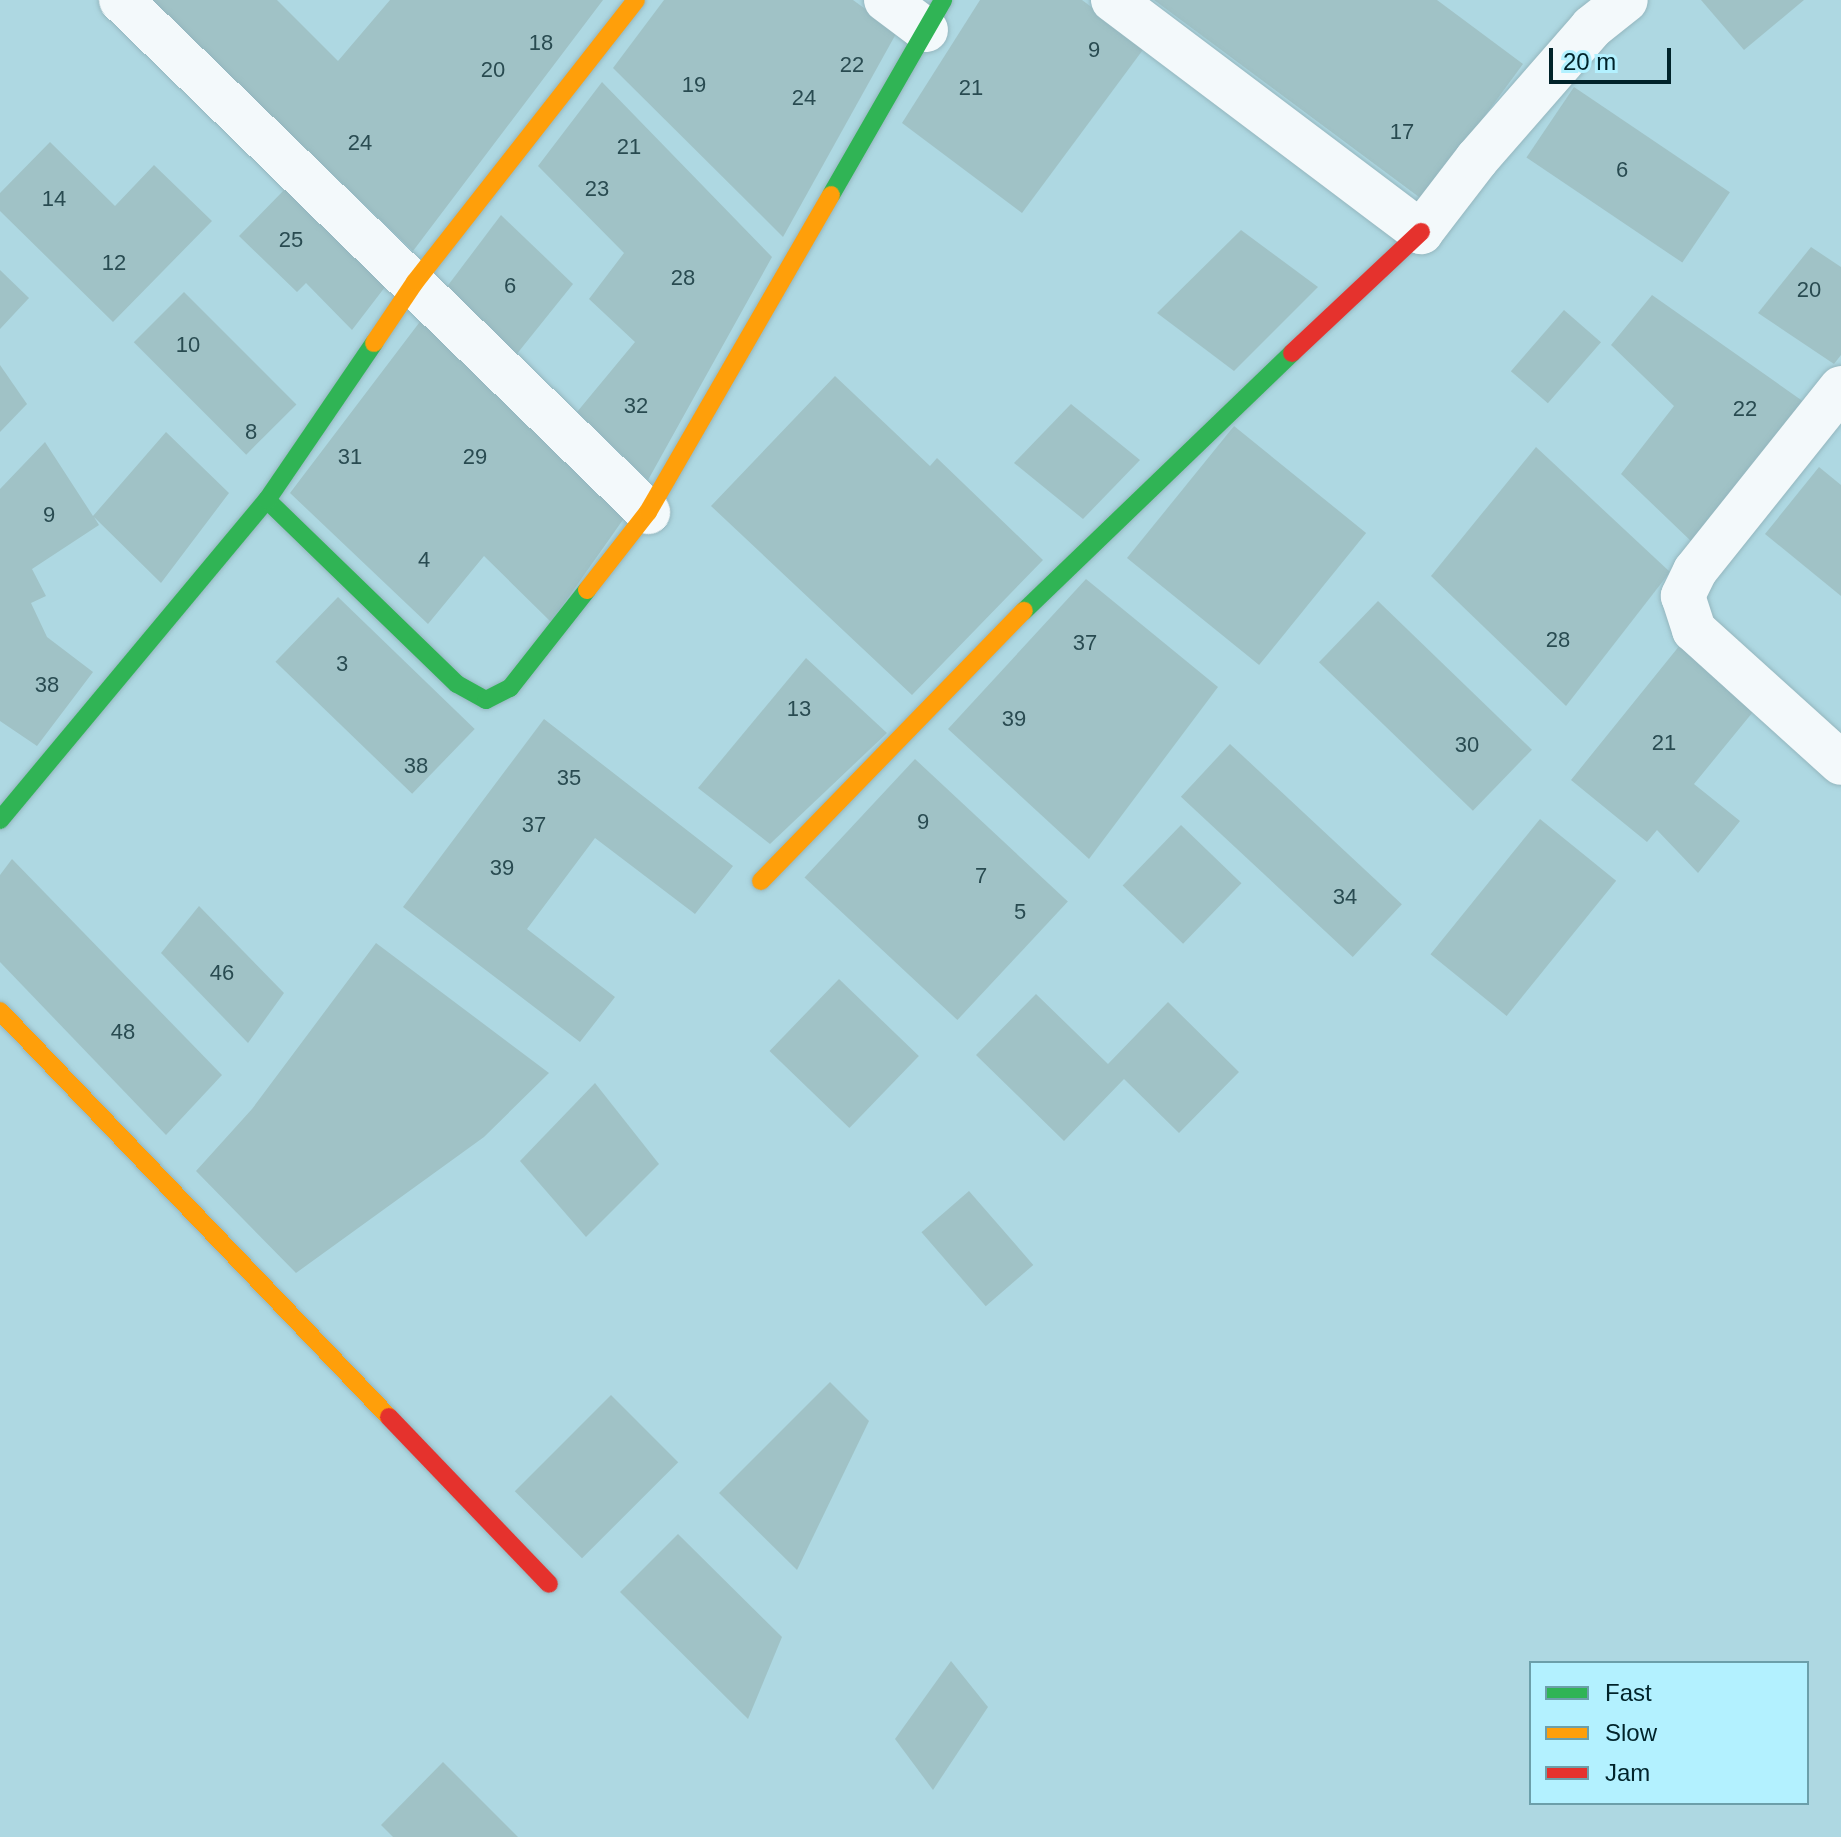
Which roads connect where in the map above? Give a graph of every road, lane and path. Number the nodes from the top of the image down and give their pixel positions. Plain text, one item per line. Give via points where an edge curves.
1 (121, 0) edge
2 (636, 0) edge
3 (886, 0) edge
4 (1113, 0) edge
5 (1626, 0) edge
6 (934, 15) edge
7 (1421, 232) junction
8 (415, 282) junction
9 (1841, 388) edge
10 (267, 500) junction
11 (648, 512) junction
12 (1841, 763) edge
13 (0, 820) edge
14 (761, 881) dead end
15 (0, 1011) edge
16 (549, 1584) dead end

1 - 8 street
2 - 8 street
3 - 6 street
4 - 7 street
5 - 7 street via 1582,37
6 - 11 street
7 - 14 street via 1080,553
8 - 10 street
8 - 11 street
9 - 12 street via 1695,571 1683,596 1694,630
10 - 11 street via 457,684 486,700 510,688
10 - 13 street
15 - 16 street

